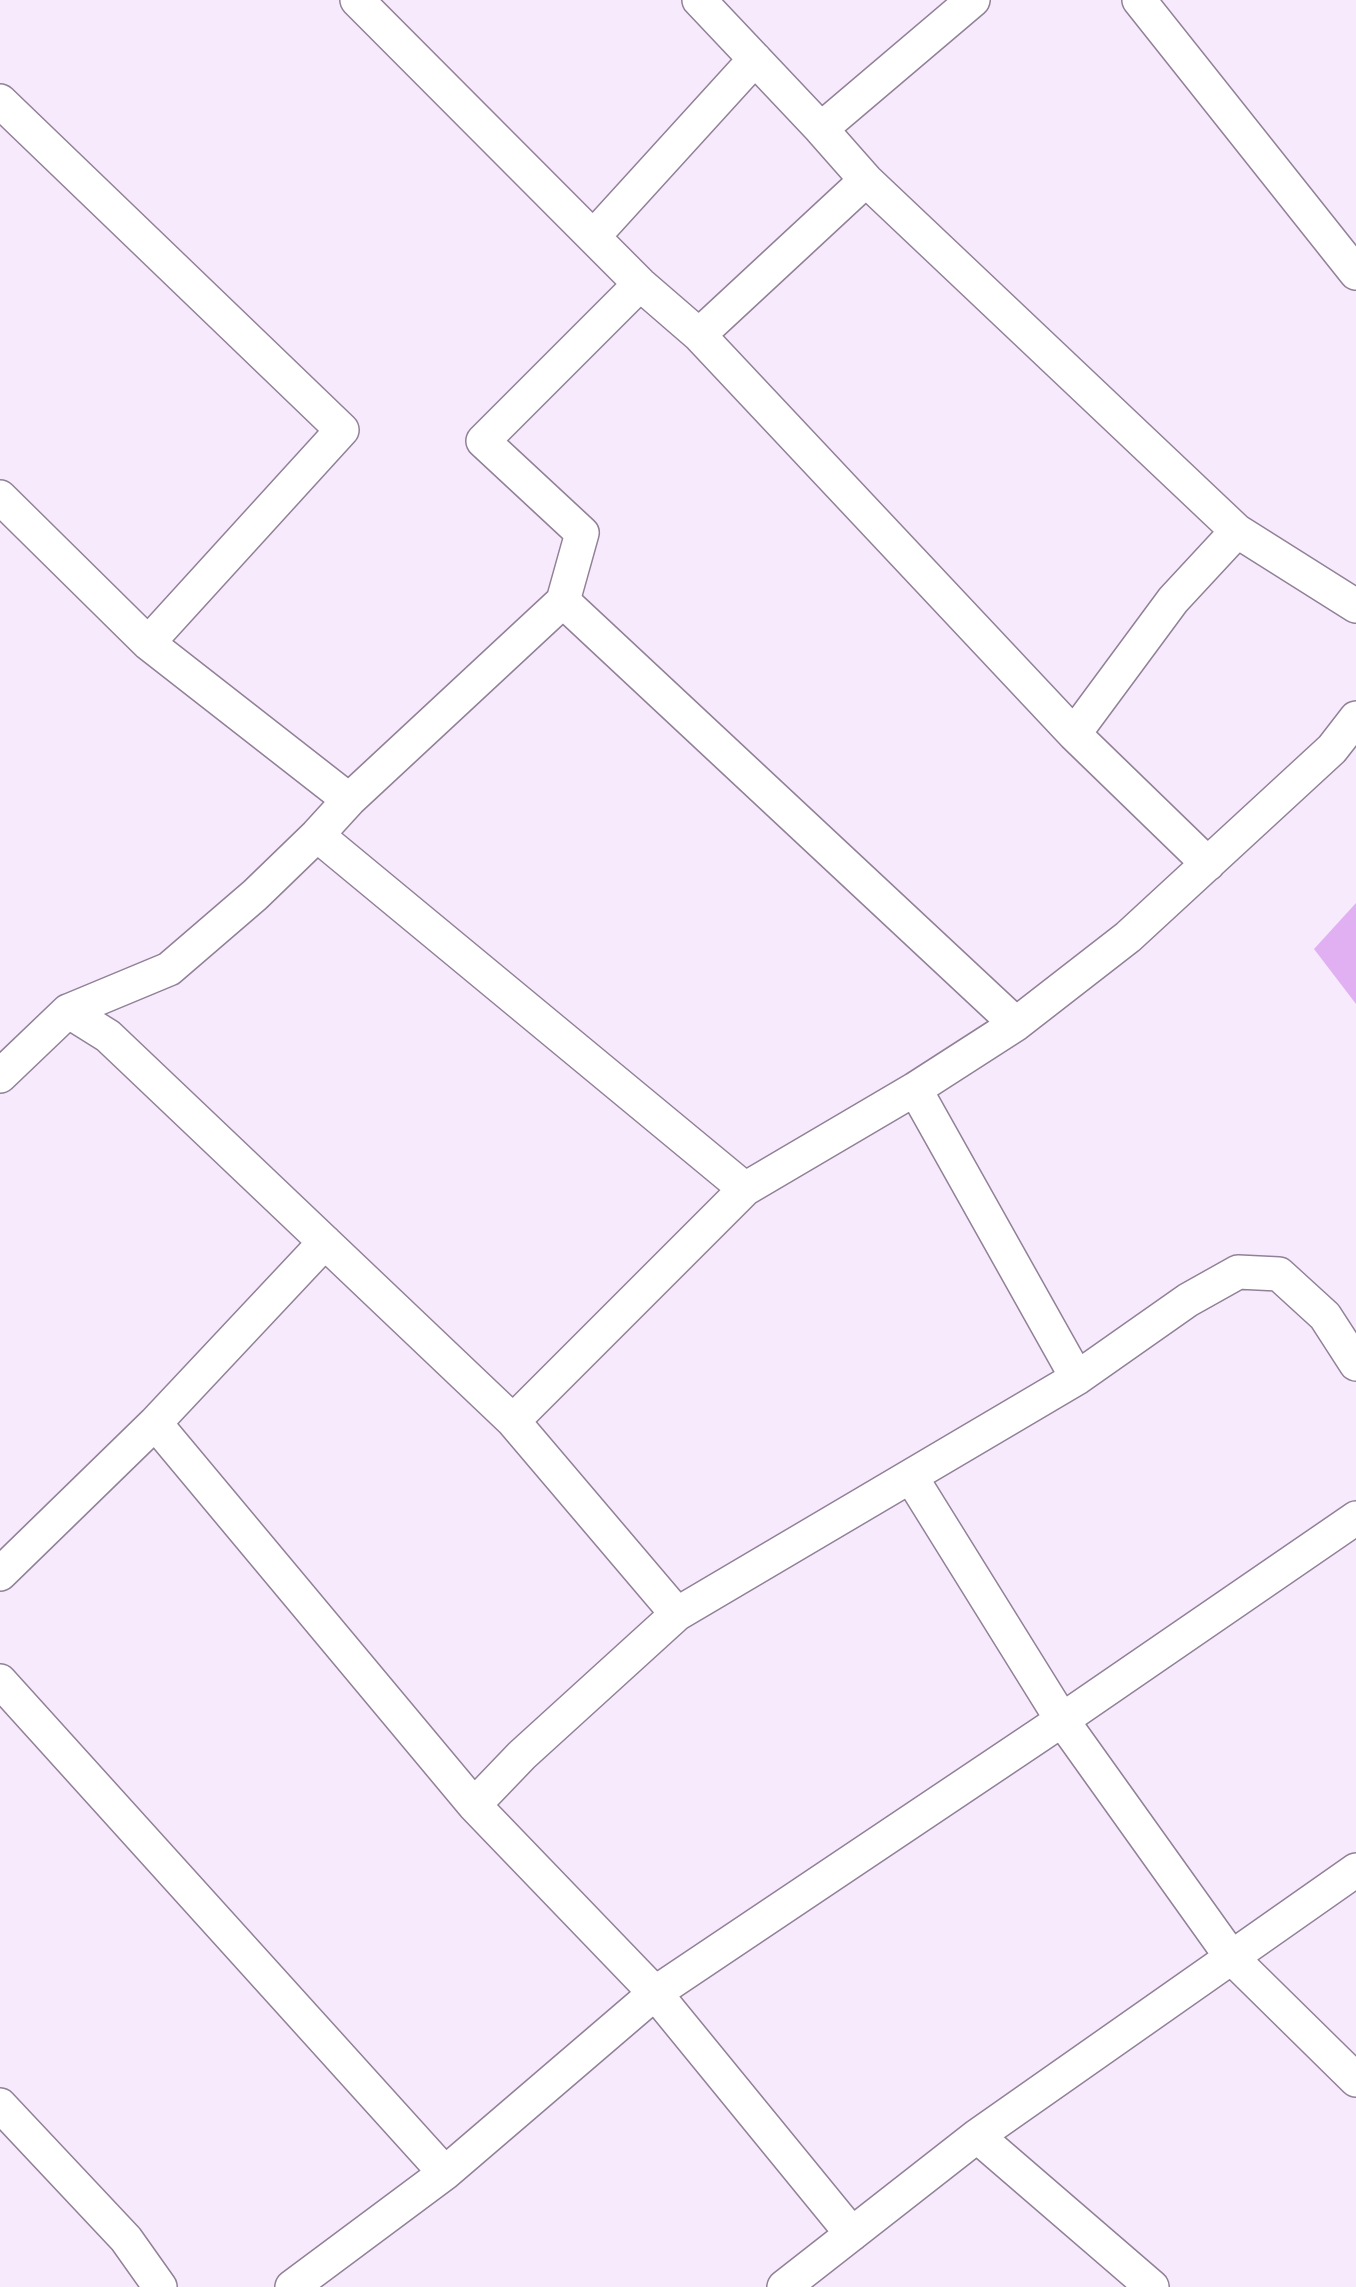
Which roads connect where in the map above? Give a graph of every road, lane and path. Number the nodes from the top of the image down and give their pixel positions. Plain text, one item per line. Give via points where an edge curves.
1 (357, 0) edge
2 (699, 0) edge
3 (973, 0) edge
4 (1139, 0) edge
5 (755, 60) junction
6 (0, 101) edge
7 (821, 129) junction
8 (866, 180) junction
9 (593, 237) junction
10 (1356, 273) edge
11 (640, 284) junction
12 (699, 335) junction
13 (0, 497) edge
14 (1237, 531) junction
15 (562, 601) junction
16 (1356, 606) edge
17 (148, 643) junction
18 (1356, 718) edge
19 (1074, 734) junction
20 (349, 800) junction
21 (317, 835) junction
22 (1208, 864) junction
23 (68, 1011) junction
24 (1016, 1024) junction
25 (6, 1057) edge
26 (915, 1089) junction
27 (745, 1189) junction
28 (325, 1242) junction
29 (1356, 1364) edge
30 (1077, 1378) junction
31 (513, 1421) junction
32 (155, 1423) junction
33 (911, 1477) junction
34 (1356, 1518) edge
35 (0, 1574) edge
36 (677, 1614) junction
37 (0, 1681) edge
38 (1062, 1720) junction
39 (474, 1805) junction
40 (1356, 1870) edge
41 (1232, 1958) junction
42 (655, 1993) junction
43 (1356, 2080) edge
44 (0, 2105) edge
45 (977, 2136) junction
46 (446, 2173) junction
47 (852, 2234) junction
48 (160, 2287) edge
49 (292, 2287) edge
50 (784, 2287) edge
51 (1151, 2287) edge

1 - 9 street
2 - 5 street
3 - 7 street
4 - 10 street
5 - 7 street
5 - 9 street
6 - 17 street via 342,430
7 - 8 street
8 - 12 street
8 - 14 street
9 - 11 street
11 - 12 street
11 - 15 street via 483,441 582,533
12 - 19 street
13 - 17 street
14 - 16 street
14 - 19 street via 1173,600
15 - 20 street
15 - 24 street
17 - 20 street
18 - 22 street via 1332,749
19 - 22 street
20 - 21 street
21 - 23 street via 169,969
21 - 27 street
22 - 24 street via 1128,937
23 - 25 street
23 - 28 street via 108,1036
24 - 26 street
26 - 27 street
26 - 30 street
27 - 31 street
28 - 31 street
28 - 32 street
29 - 30 street via 1325,1316 1279,1274 1238,1272 1188,1300
30 - 33 street
31 - 36 street
32 - 35 street
32 - 39 street
33 - 36 street
33 - 38 street
34 - 38 street
36 - 39 street via 522,1755
37 - 46 street
38 - 41 street
38 - 42 street
39 - 42 street
40 - 41 street
41 - 43 street
41 - 45 street
42 - 46 street
42 - 47 street
44 - 48 street via 126,2239
45 - 47 street
45 - 51 street
46 - 49 street
47 - 50 street

